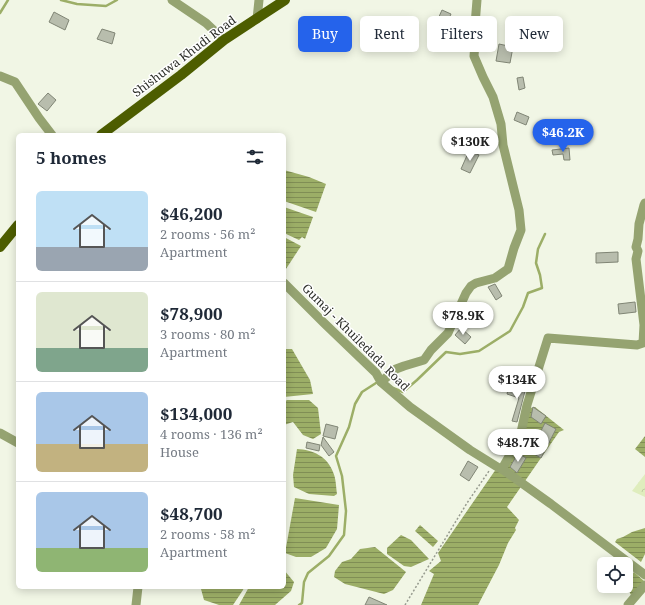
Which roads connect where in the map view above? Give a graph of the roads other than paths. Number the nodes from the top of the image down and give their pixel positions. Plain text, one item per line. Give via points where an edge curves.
1 (172, 0) edge
2 (258, 0) edge
3 (285, 0) edge
4 (477, 0) edge
5 (257, 19) junction
6 (224, 40) junction
7 (0, 76) edge
8 (50, 133) edge
9 (104, 133) edge
10 (645, 204) edge
11 (16, 227) edge
12 (0, 247) edge
13 (286, 285) edge
14 (381, 382) junction
15 (0, 433) edge
16 (16, 442) edge
17 (502, 469) junction
18 (645, 575) edge
19 (645, 585) edge
20 (138, 589) edge
21 (136, 605) edge
22 (628, 605) edge

1 - 6 street via 206,23
2 - 5 street
3 - 5 main road, Shishuwa Khudi Road
4 - 14 street via 474,56 493,97 501,124 521,230 508,269 495,278 471,286 448,333 424,360 396,369
5 - 6 main road, Shishuwa Khudi Road
6 - 9 main road, Shishuwa Khudi Road
7 - 8 street via 15,82
10 - 17 street via 636,247 644,325 643,343 637,346 548,338 520,437
11 - 12 main road
13 - 14 street, Gumaj - Khuiledada Road via 376,373
14 - 17 street, Gumaj - Khuiledada Road via 410,407 470,450
15 - 16 street
17 - 18 street, Gumaj - Khuiledada Road
19 - 22 street
20 - 21 street

